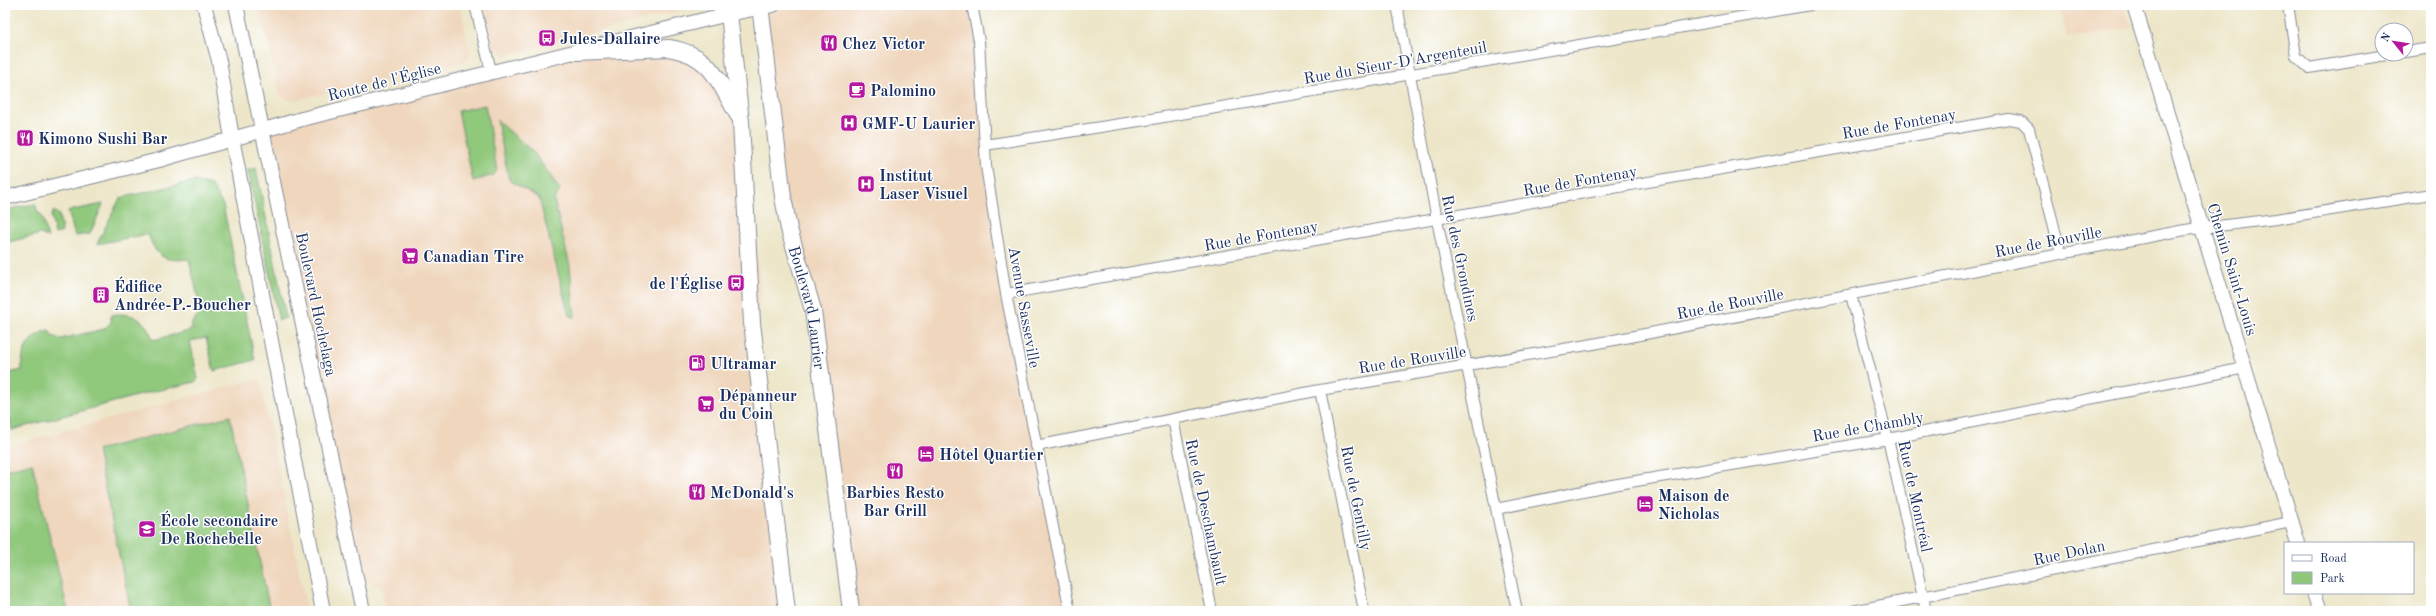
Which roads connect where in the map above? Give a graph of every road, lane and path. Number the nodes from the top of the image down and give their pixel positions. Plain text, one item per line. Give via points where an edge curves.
1 (204, 5) edge
2 (236, 5) edge
3 (475, 5) edge
4 (972, 5) edge
5 (1397, 5) edge
6 (1810, 5) edge
7 (2134, 5) edge
8 (2288, 5) edge
9 (765, 6) edge
10 (728, 9) edge
11 (2431, 48) edge
12 (2414, 51) edge
13 (576, 52) junction
14 (2374, 57) edge
15 (491, 71) junction
16 (1410, 75) junction
17 (741, 122) junction
18 (260, 131) junction
19 (232, 138) junction
20 (985, 144) junction
21 (2431, 194) edge
22 (5, 198) edge
23 (1437, 220) junction
24 (2202, 227) junction
25 (2061, 254) junction
26 (1006, 294) junction
27 (1851, 295) junction
28 (1466, 365) junction
29 (2245, 368) junction
30 (1320, 390) junction
31 (1172, 419) junction
32 (1888, 439) junction
33 (1036, 446) junction
34 (1496, 509) junction
35 (2291, 522) junction
36 (2298, 542) edge
37 (2314, 594) edge
38 (1922, 597) junction
39 (323, 611) edge
40 (363, 611) edge
41 (787, 611) edge
42 (851, 611) edge
43 (1070, 611) edge
44 (1212, 611) edge
45 (1364, 611) edge
46 (1517, 611) edge
47 (1853, 611) edge
48 (1926, 611) edge
49 (2320, 611) edge

1 - 19 main road via 219,60
2 - 18 main road, Boulevard Hochelaga
3 - 15 street
4 - 20 street, Avenue Sasseville via 978,41
5 - 16 street, Rue des Grondines
6 - 16 street, Rue du Sieur-D'Argenteuil
7 - 24 main road, Chemin Saint-Louis
8 - 14 street via 2296,56 2309,68
9 - 10 main road, Route de l'Église
9 - 42 main road, Boulevard Laurier via 783,197 789,229 813,310
10 - 13 main road, Route de l'Église
10 - 17 main road
11 - 12 street
13 - 15 main road, Route de l'Église
13 - 17 main road via 669,48 684,51 698,57 712,71
15 - 18 main road, Route de l'Église
16 - 20 street, Rue du Sieur-D'Argenteuil
16 - 23 street, Rue des Grondines
17 - 41 main road via 752,323
18 - 19 main road, Route de l'Église
18 - 40 main road, Boulevard Hochelaga via 315,377
19 - 22 main road, Route de l'Église via 159,160
19 - 39 main road
20 - 26 street, Avenue Sasseville via 986,166
21 - 24 street, Rue de Rouville via 2276,219
23 - 25 street, Rue de Fontenay via 2009,119 2021,121 2029,129
23 - 26 street, Rue de Fontenay
23 - 28 street, Rue des Grondines
24 - 25 street, Rue de Rouville
24 - 29 main road, Chemin Saint-Louis
25 - 27 street, Rue de Rouville
26 - 33 street, Avenue Sasseville
27 - 28 street, Rue de Rouville via 1593,344
27 - 32 street, Rue de Montréal
28 - 30 street, Rue de Rouville
28 - 34 street, Rue des Grondines
29 - 32 street, Rue de Chambly
29 - 35 main road, Chemin Saint-Louis
30 - 31 street, Rue de Rouville
30 - 45 street, Rue de Gentilly
31 - 33 street, Rue de Rouville
31 - 44 street, Rue de Deschambault
32 - 34 street, Rue de Chambly via 1612,485
32 - 38 street, Rue de Montréal
33 - 43 street, Avenue Sasseville
34 - 46 street, Rue des Grondines
35 - 36 main road, Chemin Saint-Louis
35 - 38 street, Rue Dolan
37 - 49 main road
38 - 47 street, Rue Dolan
38 - 48 street, Rue de Montréal

